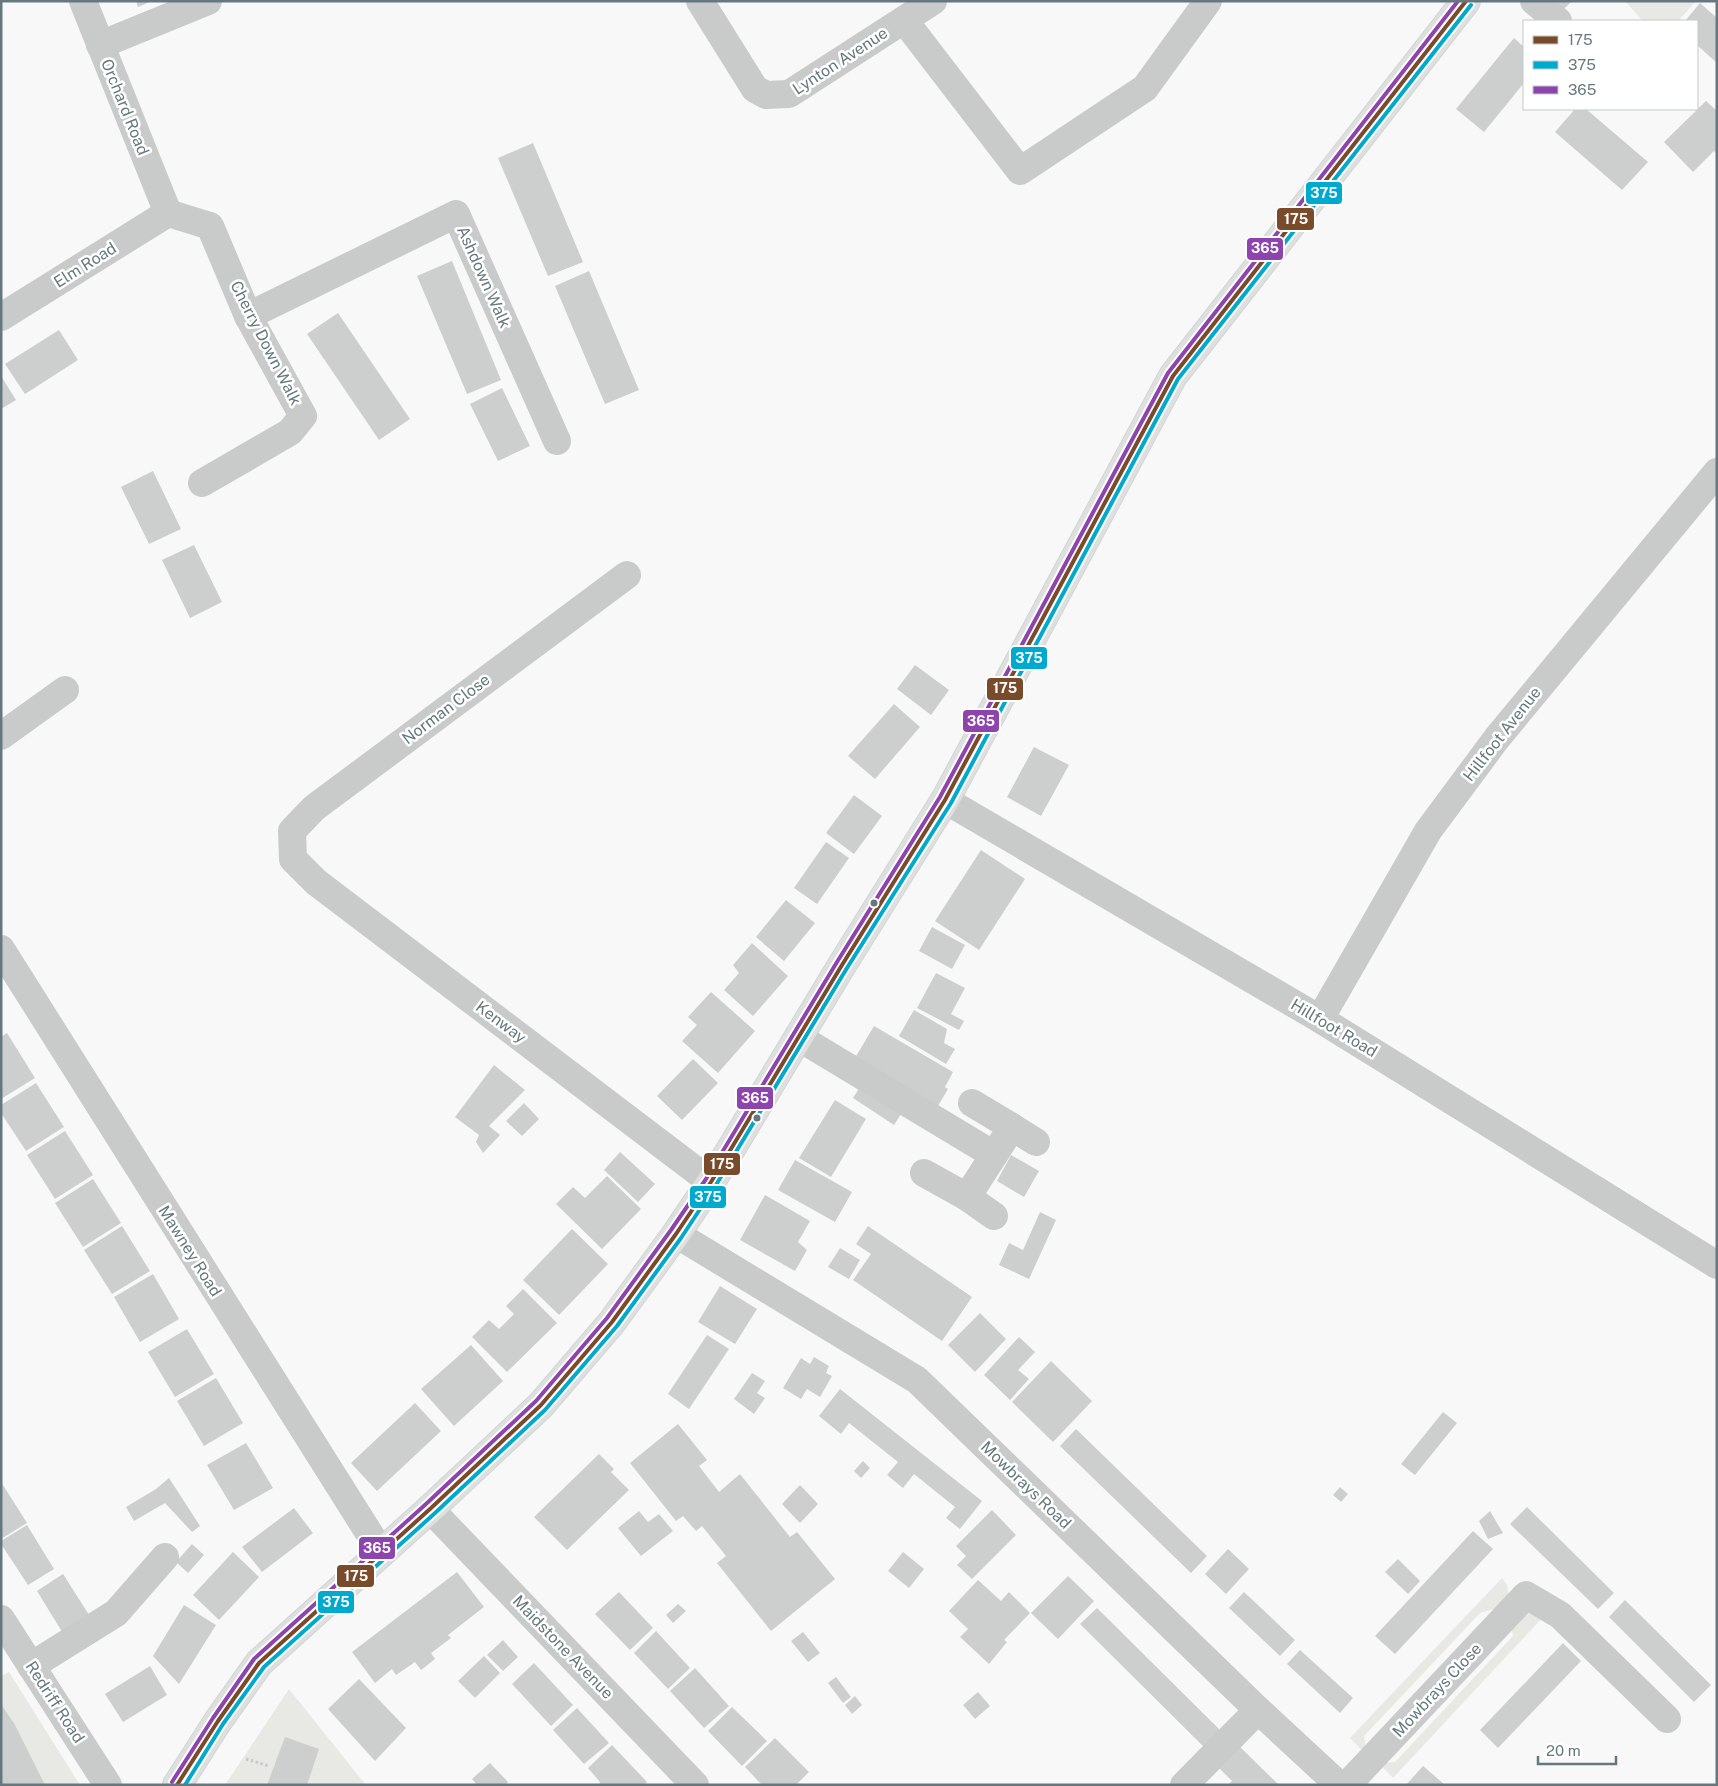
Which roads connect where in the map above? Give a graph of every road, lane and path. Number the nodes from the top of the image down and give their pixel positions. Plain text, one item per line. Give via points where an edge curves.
1 (83, 1) edge
2 (208, 1) edge
3 (700, 1) edge
4 (933, 1) edge
5 (1208, 1) edge
6 (1466, 1) edge
7 (1534, 1) edge
8 (904, 20) junction
9 (1557, 20) edge
10 (100, 45) junction
11 (168, 213) junction
12 (248, 316) junction
13 (1, 317) edge
14 (558, 441) dead end
15 (1717, 472) edge
16 (202, 483) dead end
17 (627, 575) dead end
18 (65, 690) dead end
19 (1, 736) edge
20 (945, 800) junction
21 (293, 859) joint
22 (1, 949) edge
23 (1320, 1019) junction
24 (798, 1037) junction
25 (972, 1103) dead end
26 (1012, 1127) junction
27 (1036, 1142) dead end
28 (994, 1155) junction
29 (924, 1173) dead end
30 (712, 1182) junction
31 (967, 1197) junction
32 (994, 1216) dead end
33 (676, 1234) junction
34 (1717, 1265) edge
35 (430, 1509) junction
36 (381, 1552) junction
37 (166, 1557) dead end
38 (1, 1619) edge
39 (31, 1666) junction
40 (1258, 1710) junction
41 (1667, 1719) dead end
42 (246, 1760) dead end
43 (269, 1766) dead end
44 (108, 1785) edge
45 (177, 1785) edge
46 (695, 1785) edge
47 (1184, 1785) edge
48 (1339, 1785) edge
49 (1347, 1785) edge

1 - 10 street, Orchard Road
2 - 10 street
3 - 8 street, Lynton Avenue via 755,89 766,95 789,94
4 - 8 street, Lynton Avenue
5 - 8 street via 1145,88 1020,171
6 - 20 main road via 1173,376
7 - 9 street
10 - 11 street, Orchard Road
11 - 12 street, Cherry Down Walk via 210,226
11 - 13 street, Elm Road
12 - 14 street, Ashdown Walk via 456,214
12 - 16 street, Cherry Down Walk via 303,416 290,432
15 - 23 street, Hillfoot Avenue via 1497,738 1428,830
17 - 21 street, Norman Close via 314,808 292,831
18 - 19 street
20 - 23 street, Hillfoot Road
20 - 24 main road
21 - 30 street, Kenway via 316,882
22 - 36 street, Mawney Road
23 - 34 street, Hillfoot Road
24 - 28 street
24 - 30 main road
25 - 26 street
26 - 27 street
26 - 28 street
28 - 31 street
29 - 31 street
30 - 33 main road
31 - 32 street
33 - 35 main road via 612,1322 541,1406
33 - 40 street, Mowbrays Road via 917,1380
35 - 36 main road
35 - 46 street, Maidstone Avenue
36 - 45 main road via 259,1663
37 - 39 street via 116,1612
38 - 39 street, Redriff Road
39 - 44 street, Redriff Road
40 - 47 street
40 - 48 street, Mowbrays Road
41 - 49 street, Mowbrays Close via 1560,1615 1526,1595
42 - 43 path

